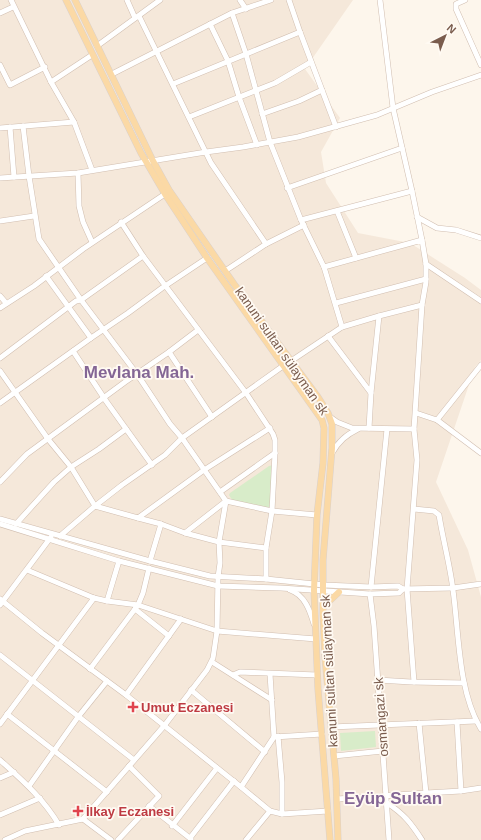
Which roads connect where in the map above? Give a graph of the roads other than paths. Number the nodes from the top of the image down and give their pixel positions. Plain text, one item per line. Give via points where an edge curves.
1 (11, 0) edge
2 (66, 0) edge
3 (75, 0) edge
4 (127, 0) edge
5 (160, 0) edge
6 (240, 0) edge
7 (271, 0) edge
8 (289, 0) edge
9 (380, 0) edge
10 (465, 0) edge
11 (14, 7) junction
12 (246, 9) junction
13 (0, 13) edge
14 (232, 13) junction
15 (137, 17) junction
16 (210, 24) junction
17 (300, 32) junction
18 (97, 46) junction
19 (157, 52) junction
20 (246, 54) junction
21 (92, 55) junction
22 (228, 61) junction
23 (311, 62) junction
24 (481, 65) edge
25 (0, 66) edge
26 (45, 67) junction
27 (112, 74) junction
28 (481, 75) edge
29 (52, 82) junction
30 (173, 84) junction
31 (256, 90) junction
32 (322, 90) junction
33 (239, 97) junction
34 (393, 108) junction
35 (262, 114) junction
36 (189, 117) junction
37 (74, 122) junction
38 (23, 126) junction
39 (10, 127) junction
40 (336, 127) junction
41 (0, 128) edge
42 (270, 142) junction
43 (257, 145) junction
44 (402, 148) junction
45 (206, 152) junction
46 (153, 161) junction
47 (146, 162) junction
48 (92, 170) junction
49 (78, 173) junction
50 (29, 176) junction
51 (14, 177) junction
52 (0, 178) edge
53 (287, 188) junction
54 (412, 191) junction
55 (165, 194) junction
56 (337, 210) junction
57 (34, 216) junction
58 (417, 217) junction
59 (0, 221) edge
60 (122, 222) junction
61 (302, 222) junction
62 (481, 238) edge
63 (422, 240) junction
64 (92, 242) junction
65 (266, 244) junction
66 (143, 256) junction
67 (208, 258) junction
68 (356, 258) junction
69 (426, 264) junction
70 (324, 266) junction
71 (58, 268) junction
72 (225, 271) junction
73 (46, 276) junction
74 (426, 279) junction
75 (165, 286) junction
76 (0, 296) edge
77 (81, 300) junction
78 (481, 301) edge
79 (336, 303) junction
80 (6, 304) junction
81 (422, 305) junction
82 (0, 308) edge
83 (69, 308) junction
84 (379, 316) junction
85 (342, 327) junction
86 (104, 330) junction
87 (198, 330) junction
88 (328, 336) junction
89 (90, 338) junction
90 (73, 351) junction
91 (169, 352) junction
92 (0, 358) edge
93 (291, 361) junction
94 (481, 365) edge
95 (283, 366) junction
96 (0, 371) edge
97 (137, 374) junction
98 (15, 392) junction
99 (246, 393) junction
100 (371, 393) junction
101 (104, 398) junction
102 (0, 402) edge
103 (416, 414) junction
104 (212, 417) junction
105 (330, 417) junction
106 (437, 420) junction
107 (270, 428) junction
108 (358, 428) junction
109 (369, 428) junction
110 (126, 429) junction
111 (386, 429) junction
112 (414, 429) junction
113 (48, 438) junction
114 (182, 438) junction
115 (275, 453) junction
116 (481, 453) edge
117 (332, 454) junction
118 (152, 465) junction
119 (71, 467) junction
120 (204, 470) junction
121 (0, 482) edge
122 (220, 492) junction
123 (226, 502) junction
124 (95, 506) junction
125 (414, 509) junction
126 (272, 511) junction
127 (317, 515) junction
128 (138, 518) junction
129 (0, 519) edge
130 (0, 524) edge
131 (16, 524) junction
132 (161, 524) junction
133 (185, 533) junction
134 (53, 534) junction
135 (60, 536) junction
136 (50, 539) junction
137 (219, 542) junction
138 (266, 548) junction
139 (119, 561) junction
140 (150, 561) junction
141 (149, 568) junction
142 (27, 570) junction
143 (218, 577) junction
144 (266, 579) junction
145 (481, 584) edge
146 (218, 586) junction
147 (314, 587) junction
148 (371, 587) junction
149 (281, 588) junction
150 (324, 588) junction
151 (453, 588) junction
152 (405, 589) junction
153 (339, 592) junction
154 (370, 594) junction
155 (94, 598) junction
156 (107, 601) junction
157 (1, 602) edge
158 (324, 606) junction
159 (136, 607) junction
160 (181, 619) junction
161 (316, 628) junction
162 (217, 631) junction
163 (169, 636) junction
164 (316, 639) junction
165 (59, 646) junction
166 (0, 655) edge
167 (212, 662) junction
168 (90, 669) junction
169 (270, 674) junction
170 (233, 675) junction
171 (317, 675) junction
172 (32, 680) junction
173 (378, 680) junction
174 (107, 681) junction
175 (414, 682) junction
176 (464, 683) junction
177 (191, 690) junction
178 (126, 695) junction
179 (272, 700) junction
180 (7, 714) junction
181 (78, 717) junction
182 (476, 721) junction
183 (457, 722) junction
184 (419, 723) junction
185 (0, 724) edge
186 (382, 725) junction
187 (164, 726) junction
188 (331, 727) junction
189 (481, 729) edge
190 (322, 734) junction
191 (276, 737) junction
192 (54, 749) junction
193 (383, 751) junction
194 (265, 752) junction
195 (334, 756) junction
196 (0, 760) edge
197 (134, 760) junction
198 (129, 766) junction
199 (217, 768) junction
200 (14, 772) junction
201 (0, 778) edge
202 (234, 781) junction
203 (29, 786) junction
204 (241, 787) junction
205 (481, 788) edge
206 (461, 791) junction
207 (107, 792) junction
208 (426, 793) junction
209 (386, 795) junction
210 (40, 798) junction
211 (337, 799) junction
212 (387, 803) junction
213 (149, 806) junction
214 (270, 811) junction
215 (328, 811) junction
216 (282, 814) junction
217 (0, 815) edge
218 (82, 819) junction
219 (59, 825) junction
220 (172, 826) junction
221 (191, 839) edge
222 (5, 840) edge
223 (111, 840) edge
224 (118, 840) edge
225 (246, 840) edge
226 (330, 840) edge
227 (338, 840) edge
228 (390, 840) edge
229 (422, 840) edge

1 - 11 street
2 - 21 main road
3 - 18 main road, kanuni sultan sülayman sk
4 - 15 street
5 - 15 street
6 - 12 street
7 - 12 street
8 - 17 street
9 - 34 street
10 - 24 street via 456,4 456,9
11 - 13 street
11 - 26 street
12 - 14 street
14 - 16 street
14 - 20 street
15 - 18 street
15 - 19 street
16 - 19 street
16 - 22 street
17 - 20 street
17 - 23 street
18 - 27 main road, kanuni sultan sülayman sk
19 - 27 street
19 - 30 street
20 - 22 street
20 - 31 street
21 - 29 street
21 - 47 main road
22 - 30 street
22 - 33 street
23 - 31 street via 275,83
23 - 32 street
25 - 26 street via 10,84
26 - 29 street
27 - 46 main road, kanuni sultan sülayman sk
28 - 34 street
29 - 37 street
30 - 36 street
31 - 33 street
31 - 35 street
32 - 35 street
32 - 40 street
33 - 36 street
33 - 43 street
34 - 40 street
34 - 44 street
35 - 42 street
36 - 45 street
37 - 38 street
37 - 48 street
38 - 39 street
38 - 50 street
39 - 41 street
39 - 51 street
40 - 42 street
42 - 43 street
42 - 53 street
43 - 45 street
44 - 53 street
44 - 54 street
45 - 46 street
45 - 65 street
46 - 47 street
46 - 72 main road, kanuni sultan sülayman sk via 169,190
47 - 48 street
47 - 55 main road
48 - 49 street
49 - 50 street
49 - 64 street via 79,206
50 - 51 street
50 - 57 street
51 - 52 street
53 - 61 street
54 - 56 street
54 - 58 street
55 - 60 street
55 - 67 main road
56 - 61 street
56 - 68 street
57 - 59 street
57 - 71 street via 39,239
58 - 62 street via 437,228 456,230
58 - 63 street
60 - 64 street
60 - 66 street
61 - 65 street
61 - 70 street
63 - 68 street
63 - 69 street
64 - 71 street
65 - 72 street
66 - 75 street
66 - 77 street
67 - 75 street
67 - 95 main road
68 - 70 street
69 - 74 street
69 - 78 street
70 - 79 street
71 - 73 street
71 - 77 street
72 - 93 main road, kanuni sultan sülayman sk
73 - 80 street
73 - 83 street
74 - 79 street
74 - 81 street
75 - 86 street
75 - 87 street
76 - 80 street
77 - 83 street
77 - 86 street
79 - 85 street
80 - 82 street
81 - 84 street
81 - 103 street
83 - 89 street
83 - 92 street
84 - 85 street
84 - 100 street
85 - 88 street
86 - 89 street
86 - 97 street
87 - 91 street
87 - 99 street
88 - 93 street
88 - 100 street
89 - 90 street
90 - 98 street
90 - 101 street
91 - 97 street
91 - 104 street
93 - 105 main road, kanuni sultan sülayman sk
94 - 106 street
95 - 99 street
95 - 127 main road via 318,413 324,428
96 - 98 street
97 - 101 street
97 - 114 street
98 - 102 street
98 - 113 street
99 - 104 street
99 - 107 street
100 - 109 street
101 - 110 street
101 - 113 street
103 - 106 street
103 - 112 street
104 - 114 street
105 - 108 street via 346,426
105 - 117 main road, kanuni sultan sülayman sk
106 - 116 street
107 - 115 street via 275,440
107 - 120 street
108 - 109 street
108 - 117 street via 344,436
109 - 111 street
110 - 118 street
110 - 119 street
111 - 112 street
111 - 148 street
112 - 125 street via 417,460
113 - 119 street
113 - 121 street via 27,454
114 - 118 street
114 - 120 street
115 - 122 street
115 - 126 street
117 - 150 main road, kanuni sultan sülayman sk via 323,560
118 - 124 street
119 - 124 street
119 - 131 street
120 - 122 street
120 - 128 street
122 - 123 street
123 - 126 street
123 - 133 street
123 - 137 street
124 - 128 street
124 - 135 street
125 - 151 street via 434,511 439,515
125 - 152 street
126 - 127 street
126 - 138 street
127 - 147 main road
128 - 132 street
129 - 131 street
130 - 136 street
131 - 134 street
132 - 133 street
132 - 140 street
133 - 137 street
134 - 135 street
134 - 136 street
135 - 140 street
136 - 139 street
136 - 142 street
137 - 138 street
137 - 143 street
138 - 144 street
139 - 141 street
139 - 156 street
140 - 143 street
141 - 146 street
141 - 159 street via 143,593
142 - 155 street
142 - 157 street
143 - 144 street
143 - 146 street
144 - 147 street
145 - 151 street
146 - 149 street
146 - 162 street
147 - 149 street
147 - 150 street
147 - 161 main road
148 - 150 street
148 - 152 street via 398,586
149 - 161 street via 294,592 303,600 309,608
150 - 153 street
150 - 158 main road, kanuni sultan sülayman sk
151 - 152 street
151 - 176 street
152 - 154 street via 399,593
152 - 175 street
153 - 154 street
153 - 158 main road
154 - 173 street, osmangazi sk
155 - 156 street
155 - 165 street
156 - 159 street
157 - 165 street
158 - 188 main road, kanuni sultan sülayman sk
159 - 160 street
159 - 163 street
159 - 168 street
160 - 162 street
160 - 163 street
161 - 164 main road
162 - 164 street
162 - 167 street
163 - 178 street
164 - 171 main road
165 - 168 street
165 - 172 street
166 - 172 street
167 - 170 street
167 - 177 street
168 - 174 street
169 - 170 street via 240,672
169 - 171 street
169 - 179 street
170 - 179 street
171 - 190 main road
172 - 180 street
172 - 181 street
173 - 175 street
173 - 186 street, osmangazi sk
174 - 178 street
174 - 181 street
175 - 176 street
176 - 182 street
177 - 187 street
177 - 194 street
178 - 187 street
179 - 191 street
180 - 185 street
180 - 192 street
181 - 192 street
181 - 197 street
182 - 183 street
182 - 189 street
183 - 184 street
183 - 206 street
184 - 186 street
184 - 208 street
186 - 188 street
186 - 193 street, osmangazi sk
187 - 197 street
187 - 199 street
188 - 195 main road, kanuni sultan sülayman sk
190 - 191 street
190 - 215 main road
191 - 194 street
191 - 216 street via 282,782
192 - 203 street
192 - 207 street
193 - 195 street
193 - 209 street, osmangazi sk
194 - 204 street
195 - 211 main road, kanuni sultan sülayman sk
196 - 200 street
197 - 198 street
198 - 207 street
198 - 213 street via 159,796
199 - 202 street
199 - 220 street
200 - 201 street
200 - 203 street
202 - 204 street
202 - 221 street
203 - 210 street
204 - 214 street
205 - 206 street
206 - 208 street
207 - 218 street
208 - 209 street
209 - 211 street
209 - 212 street, osmangazi sk
210 - 217 street
210 - 219 street
211 - 227 main road, kanuni sultan sülayman sk
212 - 228 street, osmangazi sk
212 - 229 street via 410,822
213 - 220 street
213 - 224 street
214 - 216 street
214 - 225 street
215 - 216 street
215 - 226 main road
218 - 219 street
218 - 223 street
219 - 222 street via 25,831
220 - 221 street

